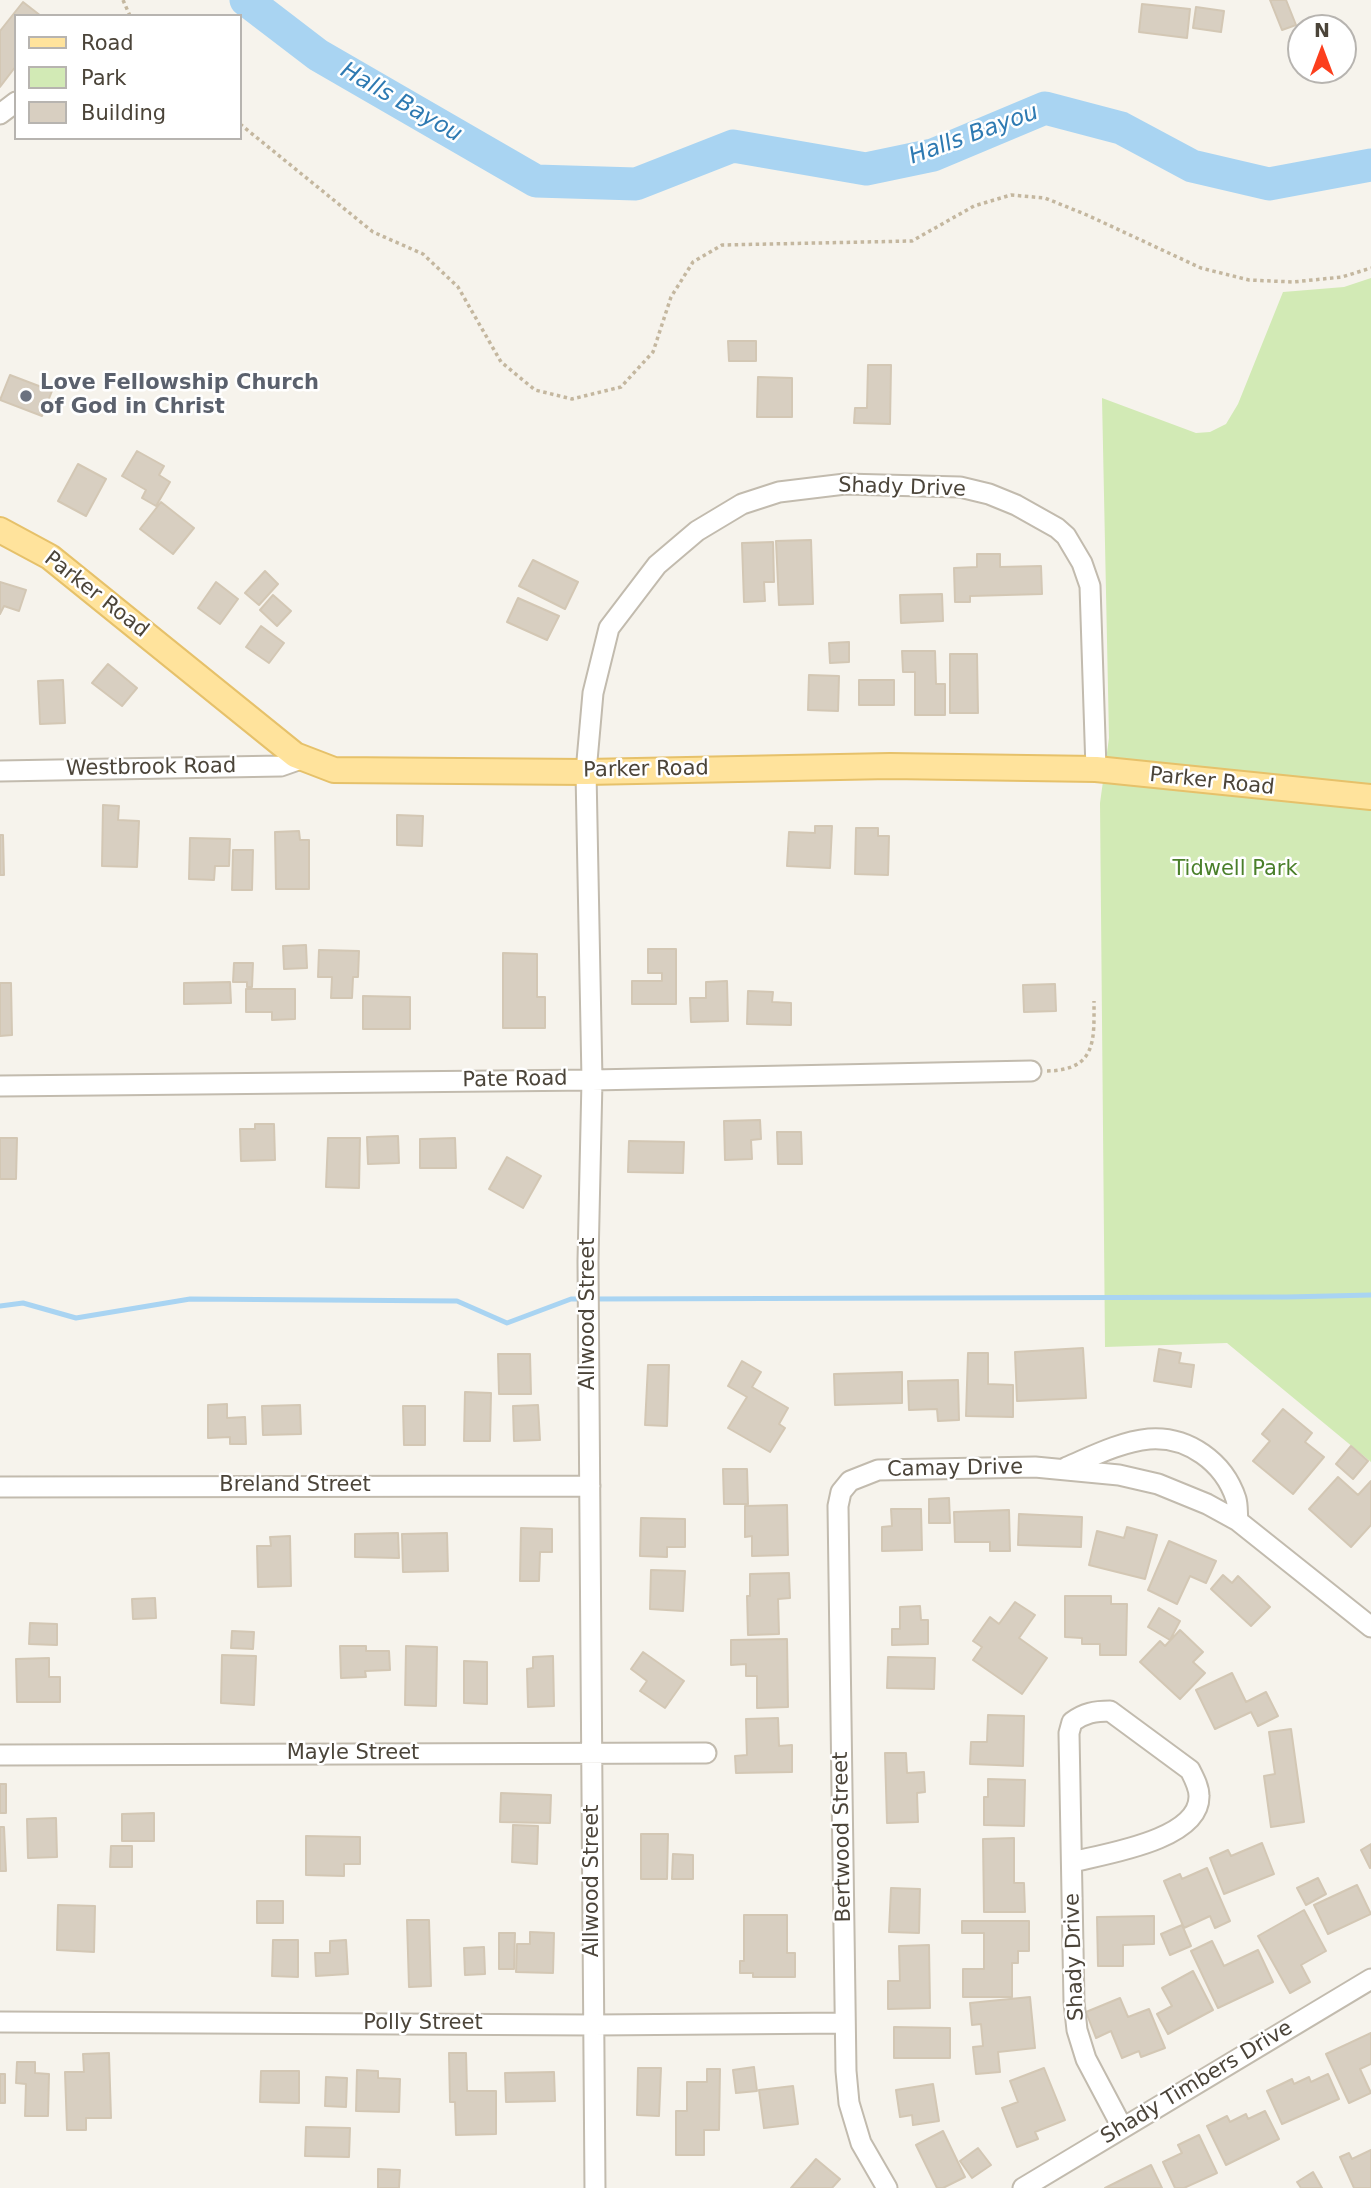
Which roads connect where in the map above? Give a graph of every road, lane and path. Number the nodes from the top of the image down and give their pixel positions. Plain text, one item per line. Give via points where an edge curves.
1 (242, 126) edge
2 (1371, 268) edge
3 (743, 504) joint
4 (0, 530) edge
5 (291, 763) junction
6 (1096, 769) junction
7 (0, 771) edge
8 (586, 772) junction
9 (1371, 797) edge
10 (1094, 1001) dead end
11 (1031, 1071) joint
12 (592, 1080) junction
13 (0, 1086) edge
14 (1062, 1469) junction
15 (850, 1481) joint
16 (590, 1486) junction
17 (0, 1487) edge
18 (1238, 1521) junction
19 (1371, 1627) edge
20 (706, 1753) dead end
21 (592, 1754) junction
22 (0, 1755) edge
23 (1072, 1862) junction
24 (1371, 1979) edge
25 (0, 2022) edge
26 (845, 2023) junction
27 (594, 2025) junction
28 (1122, 2127) junction
29 (595, 2188) edge
30 (887, 2188) edge
31 (1023, 2188) edge

1 - 2 path via 373,232 423,254 458,287 501,362 535,390 572,399 621,387 653,352 671,297 693,262 722,246 912,241 974,206 1012,195 1045,198 1201,268 1249,280 1293,282 1342,277
3 - 6 street, Shady Drive via 779,492 845,484 960,487 1016,505 1057,528 1074,546 1090,586
3 - 8 street, Allwood Street via 698,531 657,565 610,628 593,693
4 - 5 main road, Parker Road via 50,557
5 - 7 street, Westbrook Road
5 - 8 main road, Parker Road via 334,770
6 - 8 main road, Parker Road via 890,766
6 - 9 main road, Parker Road
8 - 12 street, Allwood Street
10 - 11 path via 1094,1038 1087,1056 1062,1071
11 - 12 street, Pate Road
12 - 13 street, Pate Road
12 - 16 street, Allwood Street
14 - 15 street, Camay Drive via 878,1470
14 - 18 street, Camay Drive via 1158,1485
14 - 18 street, Camay Drive via 1119,1446 1150,1439 1181,1442 1206,1455 1223,1474 1236,1500
15 - 26 street, Bertwood Street via 838,1506
16 - 17 street, Breland Street
16 - 21 street, Allwood Street
18 - 19 street, Camay Drive
20 - 21 street, Mayle Street
21 - 22 street, Mayle Street
21 - 27 street, Allwood Street
23 - 23 street, Shady Drive via 1069,1733 1072,1722 1081,1715 1110,1711 1190,1770 1199,1797 1196,1810 1171,1833
23 - 28 street, Shady Drive via 1077,2030 1086,2059
24 - 28 street, Shady Timbers Drive
25 - 27 street, Polly Street
26 - 27 street, Polly Street
26 - 30 street, Bertwood Street via 849,2103 862,2143
27 - 29 street, Allwood Street
28 - 31 street, Shady Timbers Drive

